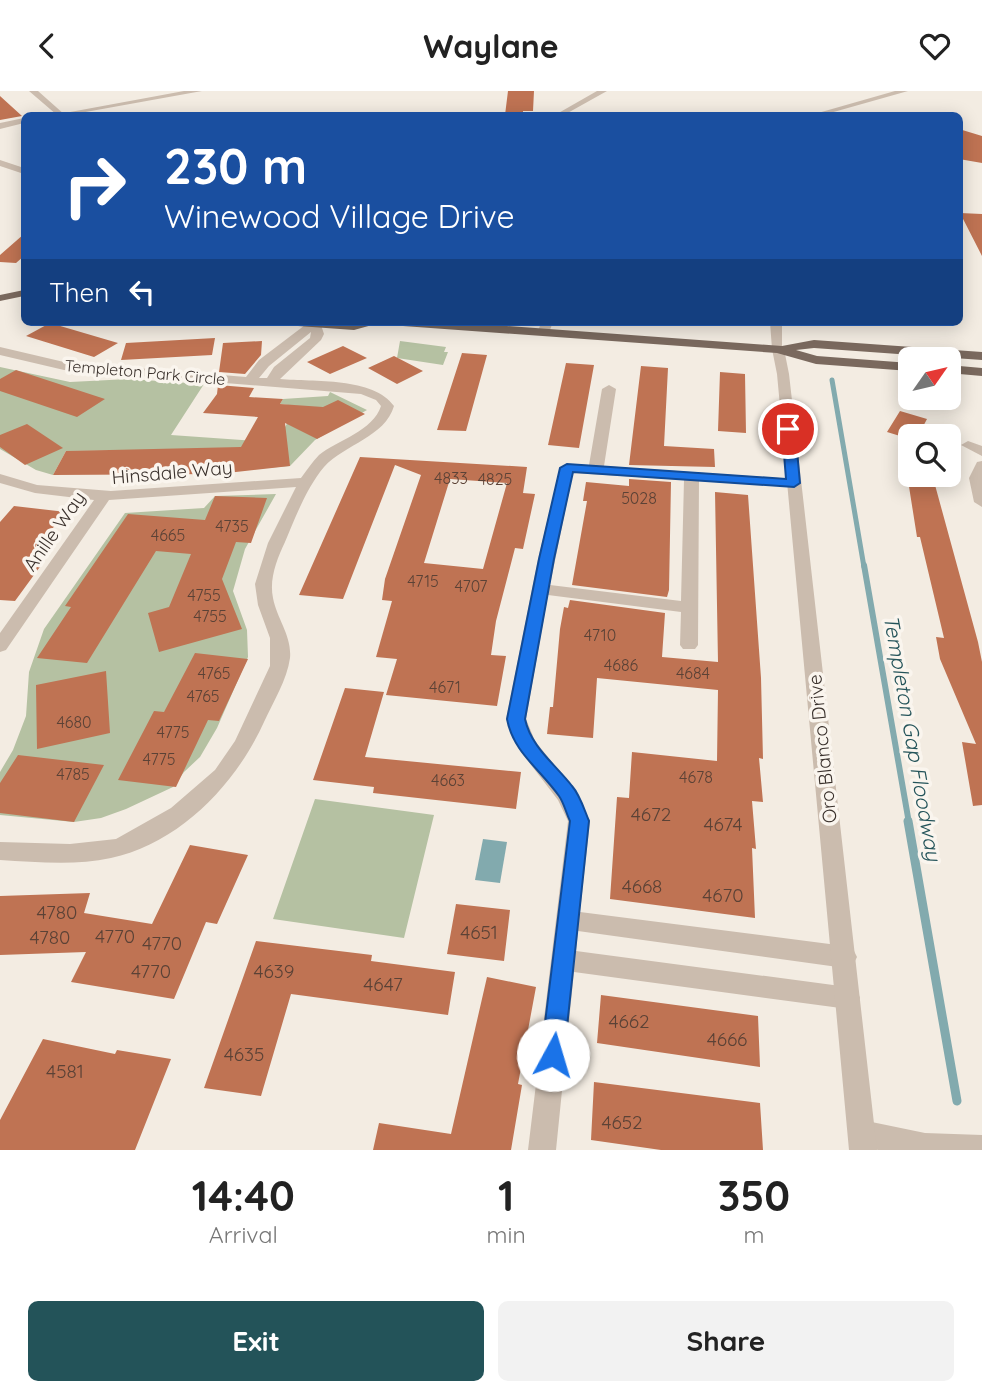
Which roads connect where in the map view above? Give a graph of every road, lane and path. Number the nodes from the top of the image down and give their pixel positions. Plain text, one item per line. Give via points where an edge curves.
1 (33, 91) edge
2 (198, 91) edge
3 (603, 91) edge
4 (904, 91) edge
5 (57, 112) edge
6 (77, 112) edge
7 (564, 112) edge
8 (826, 112) edge
9 (21, 122) edge
10 (0, 126) edge
11 (1, 164) edge
12 (21, 170) edge
13 (0, 286) edge
14 (21, 288) edge
15 (21, 294) edge
16 (0, 299) edge
17 (21, 302) edge
18 (311, 326) edge
19 (316, 326) edge
20 (517, 326) edge
21 (776, 326) edge
22 (545, 327) edge
23 (778, 349) junction
24 (0, 351) edge
25 (982, 356) edge
26 (898, 366) edge
27 (961, 370) edge
28 (982, 372) edge
29 (250, 380) junction
30 (272, 381) junction
31 (609, 389) dead end
32 (968, 445) dead end
33 (982, 452) edge
34 (982, 465) edge
35 (596, 470) junction
36 (692, 477) junction
37 (0, 478) edge
38 (306, 482) junction
39 (794, 483) junction
40 (104, 496) junction
41 (982, 502) edge
42 (541, 589) junction
43 (688, 607) junction
44 (7, 624) edge
45 (688, 645) dead end
46 (0, 646) edge
47 (0, 851) edge
48 (568, 920) junction
49 (845, 957) junction
50 (563, 960) junction
51 (848, 998) junction
52 (863, 1142) edge
53 (982, 1149) edge
54 (542, 1150) edge

1 - 5 street
2 - 6 street
3 - 7 street
4 - 8 street
9 - 10 street
11 - 12 street
13 - 14 main road
15 - 16 main road
16 - 17 main road
18 - 29 street, Templeton Park Circle
19 - 30 street via 315,340
20 - 22 main road
21 - 23 street, Oro Blanco Drive
22 - 23 main road
23 - 25 main road via 814,344
23 - 26 main road via 816,360
23 - 39 street, Oro Blanco Drive
24 - 29 street, Templeton Park Circle via 64,366
27 - 28 main road
29 - 30 street, Templeton Park Circle
30 - 38 street, Templeton Park Circle via 363,390 376,393 388,405 387,413 371,429 326,457
31 - 35 street
32 - 33 street
34 - 41 street via 976,471
35 - 36 street
35 - 42 street via 567,468
36 - 39 street
36 - 43 street
37 - 40 street, Hinsdale Way via 22,486
38 - 40 street, Hinsdale Way
38 - 47 street, Templeton Park Circle via 263,581 280,637 279,666 245,744 227,772 178,815 113,848 59,853
39 - 49 street, Oro Blanco Drive
40 - 44 street, Anille Way
42 - 43 street
42 - 48 street via 516,719 528,749 568,793 579,821
43 - 45 street
44 - 46 street, Anille Way
48 - 49 street
48 - 50 street
49 - 51 street, Oro Blanco Drive
50 - 51 street
50 - 54 street
51 - 52 street, Oro Blanco Drive
52 - 53 street

